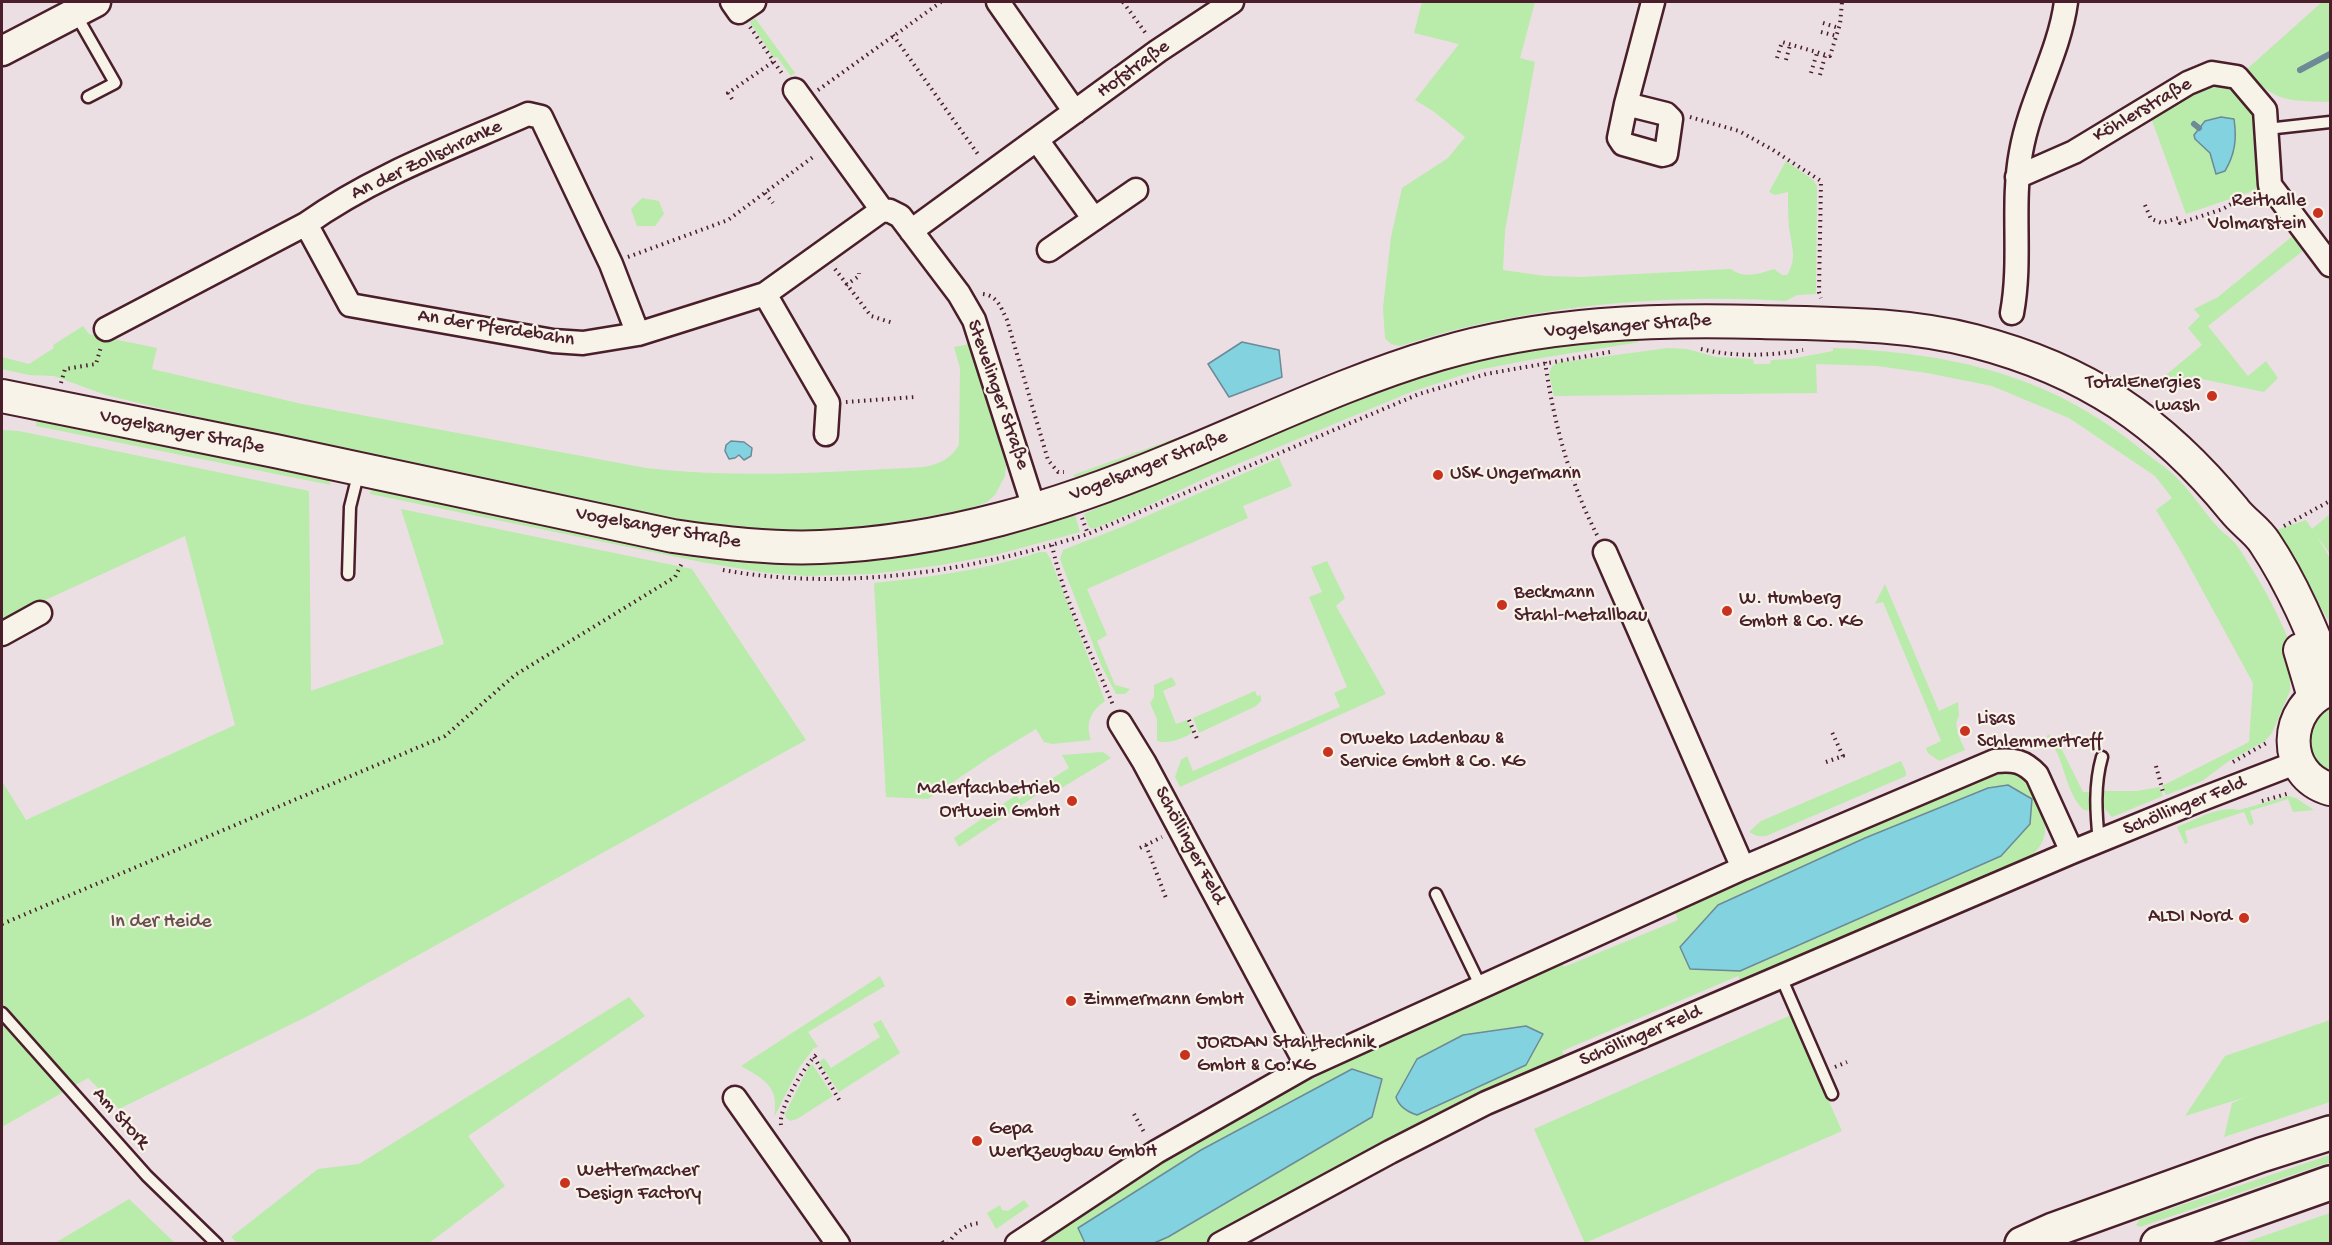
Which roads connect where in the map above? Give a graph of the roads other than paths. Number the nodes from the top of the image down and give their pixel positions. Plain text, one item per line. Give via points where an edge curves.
1 (998, 2) edge
2 (1232, 2) edge
3 (1653, 2) edge
4 (2066, 2) edge
5 (86, 7) edge
6 (2, 51) edge
7 (799, 96) road end
8 (88, 97) dead end
9 (1626, 104) junction
10 (1075, 112) junction
11 (2331, 122) edge
12 (2267, 129) junction
13 (1037, 140) junction
14 (2017, 177) junction
15 (1136, 190) dead end
16 (882, 210) junction
17 (1094, 219) junction
18 (306, 224) junction
19 (911, 231) junction
20 (1049, 250) dead end
21 (2331, 265) edge
22 (765, 294) junction
23 (2012, 313) dead end
24 (106, 329) road end
25 (638, 334) junction
26 (2, 396) edge
27 (826, 434) dead end
28 (360, 469) junction
29 (1035, 511) junction
30 (2237, 515) junction
31 (1605, 552) road end
32 (348, 574) dead end
33 (40, 613) dead end
34 (2, 634) edge
35 (2325, 688) edge
36 (1120, 723) road end
37 (2102, 757) dead end
38 (2298, 762) junction
39 (2331, 789) edge
40 (2099, 842) junction
41 (2072, 852) junction
42 (1743, 868) junction
43 (1436, 894) dead end
44 (1781, 977) junction
45 (1481, 987) junction
46 (2, 1013) edge
47 (1307, 1066) junction
48 (1832, 1094) dead end
49 (735, 1098) dead end
50 (2331, 1133) edge
51 (2331, 1184) edge
52 (217, 1244) edge
53 (838, 1244) edge
54 (1017, 1244) edge
55 (1220, 1244) edge
56 (2022, 1244) edge
57 (2158, 1244) edge

1 - 10 street
2 - 10 street, Hofstraße
3 - 9 street
4 - 14 street via 2055,51 2021,149
5 - 6 street
5 - 8 lane via 115,83
7 - 16 street, Stevelinger Straße
9 - 9 street via 1620,132 1623,144 1666,154 1671,119 1666,114
10 - 13 street, Hofstraße
11 - 12 lane
12 - 14 street, Köhlerstraße via 2265,110 2237,76 2212,73 2188,83 2074,152
12 - 21 street, Köhlerstraße via 2270,185
13 - 17 street
13 - 19 street, Hofstraße
14 - 23 street
15 - 17 street
16 - 19 street, Stevelinger Straße via 900,216
16 - 22 street, An der Pferdebahn
17 - 20 street
18 - 24 street, An der Zollschranke
18 - 25 street, An der Pferdebahn via 350,305 553,341 583,343
18 - 25 street, An der Zollschranke via 357,192 418,163 528,114 541,117 611,264
19 - 29 street, Stevelinger Straße via 974,320
22 - 25 street, An der Pferdebahn
22 - 27 street via 828,403
26 - 28 main road, Vogelsanger Straße
28 - 29 main road, Vogelsanger Straße via 730,544 818,548 859,544 968,528
28 - 32 lane via 350,507
29 - 30 main road, Vogelsanger Straße via 1167,462 1378,374 1441,353 1494,340 1591,325 1694,321 1895,328 1971,340 2039,361 2113,397 2156,429 2194,464
30 - 35 main road, Vogelsanger Straße via 2248,549
30 - 35 main road, Vogelsanger Straße via 2262,537 2284,572 2304,613
31 - 42 street
33 - 34 street
35 - 38 main road via 2297,719 2293,747
36 - 47 street, Schöllinger Feld
37 - 40 lane via 2097,776
38 - 39 main road via 2314,781
38 - 40 street, Schöllinger Feld
40 - 41 street, Schöllinger Feld
41 - 42 street via 2037,775 2029,766 2009,759 1995,761
41 - 44 street, Schöllinger Feld
42 - 45 street
43 - 45 lane
44 - 48 lane
44 - 55 street, Schöllinger Feld via 1486,1103
45 - 47 street
46 - 52 lane, Am Stork via 147,1176
47 - 54 street via 1156,1152
49 - 53 street
50 - 56 highway
51 - 57 highway

